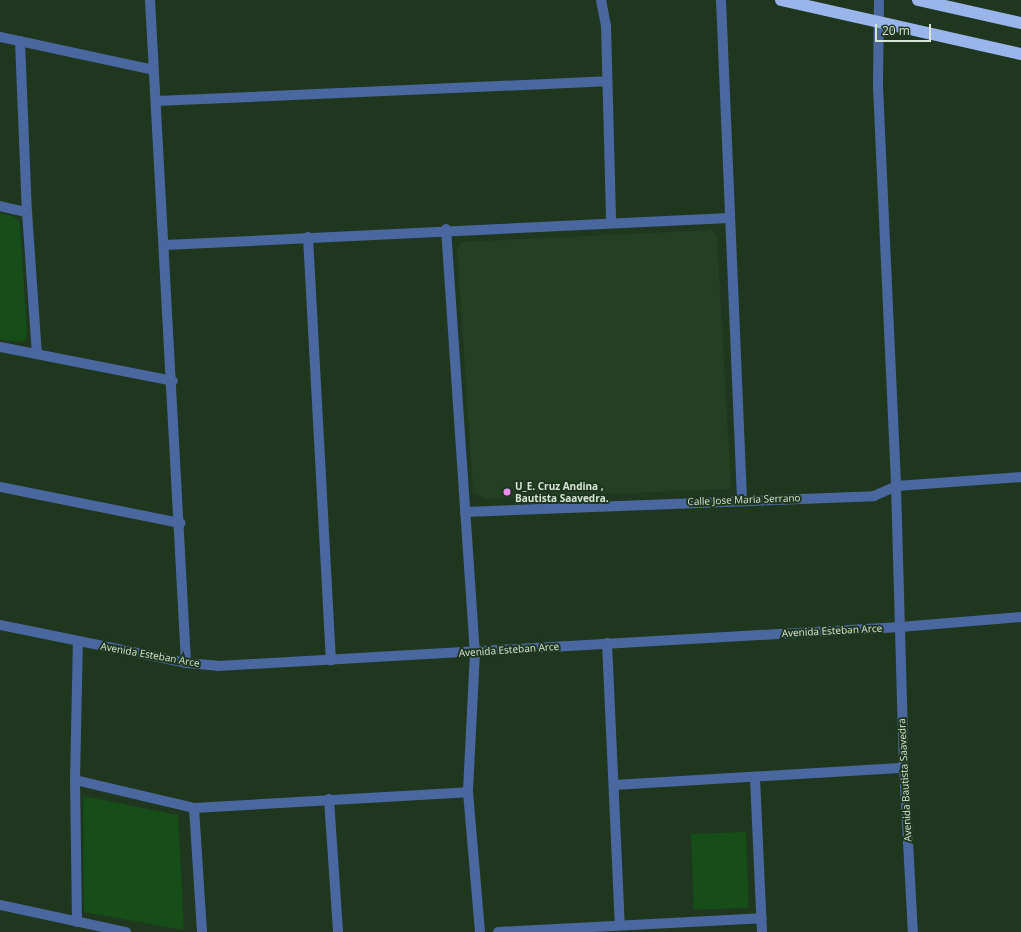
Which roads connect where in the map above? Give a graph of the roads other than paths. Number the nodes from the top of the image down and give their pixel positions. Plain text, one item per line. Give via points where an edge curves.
1 (150, 0) edge
2 (601, 0) edge
3 (721, 0) edge
4 (781, 0) edge
5 (879, 0) edge
6 (918, 0) edge
7 (877, 22) junction
8 (1021, 23) edge
9 (0, 37) edge
10 (20, 41) junction
11 (1021, 54) edge
12 (154, 70) junction
13 (607, 81) junction
14 (156, 101) junction
15 (0, 206) edge
16 (27, 212) junction
17 (729, 218) junction
18 (611, 223) junction
19 (446, 229) junction
20 (308, 237) junction
21 (165, 245) junction
22 (0, 347) edge
23 (37, 354) junction
24 (173, 380) junction
25 (1021, 477) edge
26 (896, 486) junction
27 (0, 487) edge
28 (742, 500) junction
29 (465, 512) junction
30 (180, 523) junction
31 (1021, 617) edge
32 (0, 625) edge
33 (900, 627) junction
34 (78, 641) junction
35 (607, 643) junction
36 (476, 652) junction
37 (331, 660) junction
38 (186, 663) junction
39 (904, 768) junction
40 (755, 778) junction
41 (75, 780) junction
42 (614, 785) junction
43 (468, 792) junction
44 (329, 800) junction
45 (194, 808) junction
46 (0, 905) edge
47 (762, 918) junction
48 (77, 922) junction
49 (620, 924) junction
50 (126, 932) edge
51 (202, 932) edge
52 (338, 932) edge
53 (480, 932) edge
54 (498, 932) edge
55 (762, 932) edge
56 (913, 932) edge

1 - 12 street
2 - 13 street via 606,26
3 - 17 street
4 - 7 highway
5 - 7 street, Avenida Bautista Saavedra
6 - 8 highway
7 - 11 highway
7 - 26 street, Avenida Bautista Saavedra
9 - 10 street
10 - 12 street
10 - 16 street
12 - 14 street
13 - 14 street
13 - 18 street
14 - 21 street
15 - 16 street
16 - 23 street
17 - 18 street
17 - 28 street
18 - 19 street
19 - 20 street
19 - 29 street
20 - 21 street
20 - 37 street
21 - 24 street
22 - 23 street
23 - 24 street
24 - 30 street
25 - 26 street, Calle Jose Maria Serrano
26 - 28 street, Calle Jose Maria Serrano via 874,496
26 - 33 street, Avenida Bautista Saavedra
27 - 30 street
28 - 29 street, Calle Jose Maria Serrano
29 - 36 street
30 - 38 street
31 - 33 street, Avenida Esteban Arce
32 - 34 street, Avenida Esteban Arce
33 - 35 street, Avenida Esteban Arce
33 - 39 street, Avenida Bautista Saavedra
34 - 38 street, Avenida Esteban Arce
34 - 41 street
35 - 36 street, Avenida Esteban Arce
35 - 42 street
36 - 37 street, Avenida Esteban Arce
36 - 43 street
37 - 38 street, Avenida Esteban Arce via 218,666
39 - 40 street
39 - 56 street, Avenida Bautista Saavedra
40 - 42 street
40 - 47 street
41 - 45 street
41 - 48 street
42 - 49 street
43 - 44 street
43 - 53 street
44 - 45 street
44 - 52 street
45 - 51 street
46 - 48 street
47 - 49 street
47 - 55 street
48 - 50 street
49 - 54 street

